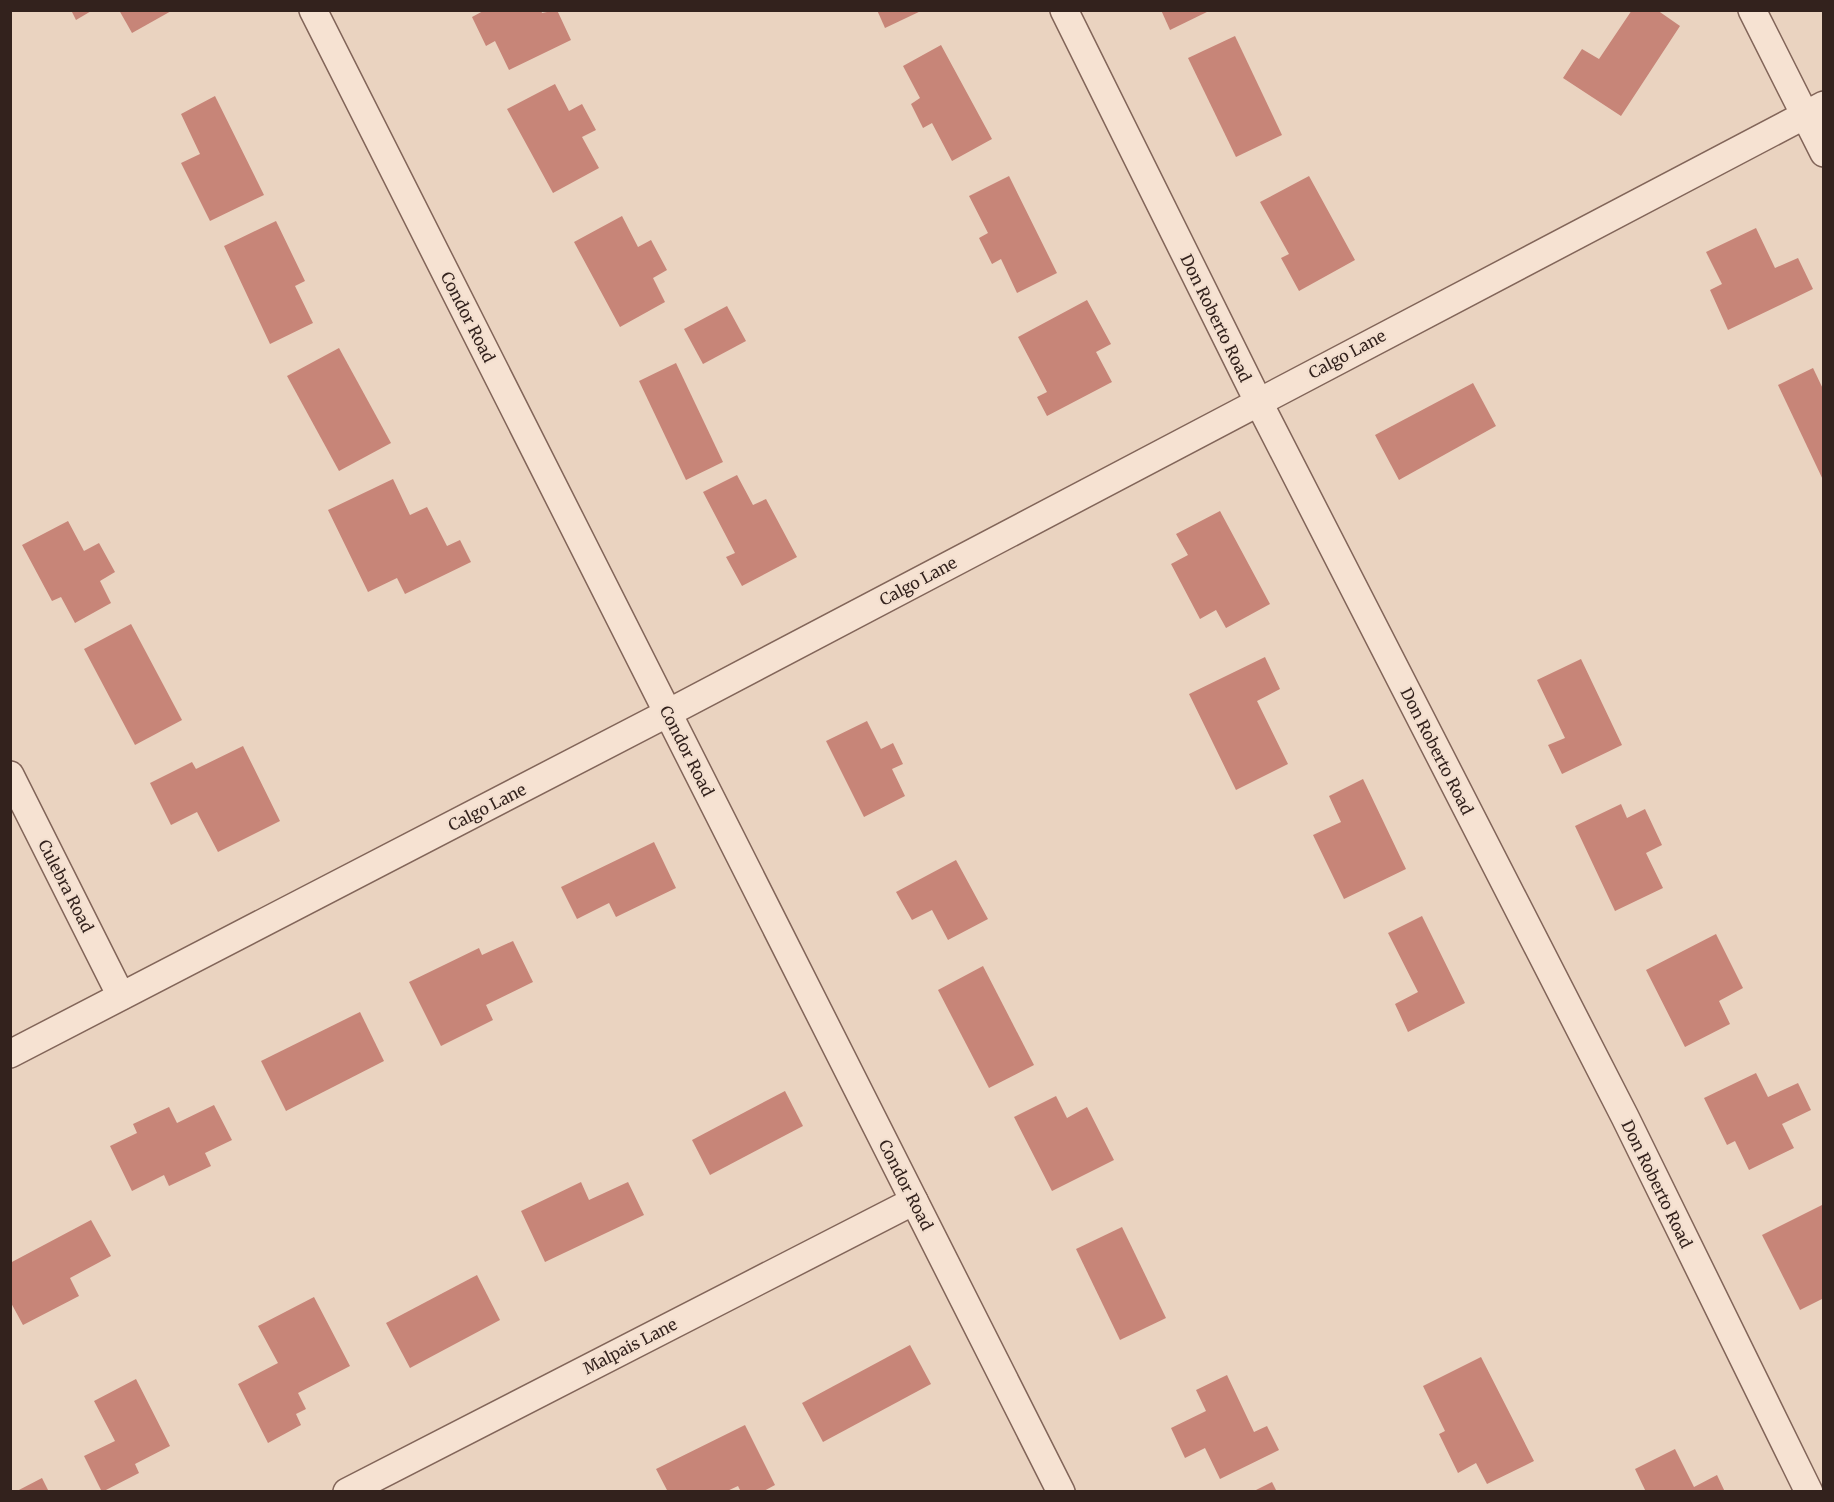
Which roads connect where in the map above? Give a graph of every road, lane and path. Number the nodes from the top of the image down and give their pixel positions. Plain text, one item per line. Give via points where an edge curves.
1 (313, 10) edge
2 (1064, 10) edge
3 (1752, 10) edge
4 (1814, 110) edge
5 (1824, 153) edge
6 (1257, 401) junction
7 (668, 713) junction
8 (10, 775) edge
9 (121, 996) junction
10 (10, 1054) edge
11 (914, 1201) junction
12 (346, 1491) edge
13 (1061, 1491) edge
14 (1809, 1491) edge

1 - 7 street, Condor Road
2 - 6 street, Don Roberto Road
3 - 4 street
4 - 5 street
4 - 6 street, Calgo Lane
6 - 7 street, Calgo Lane
6 - 14 street, Don Roberto Road via 1630,1127
7 - 9 street, Calgo Lane
7 - 11 street, Condor Road
8 - 9 street, Culebra Road
9 - 10 street, Calgo Lane
11 - 12 street, Malpais Lane
11 - 13 street, Condor Road

